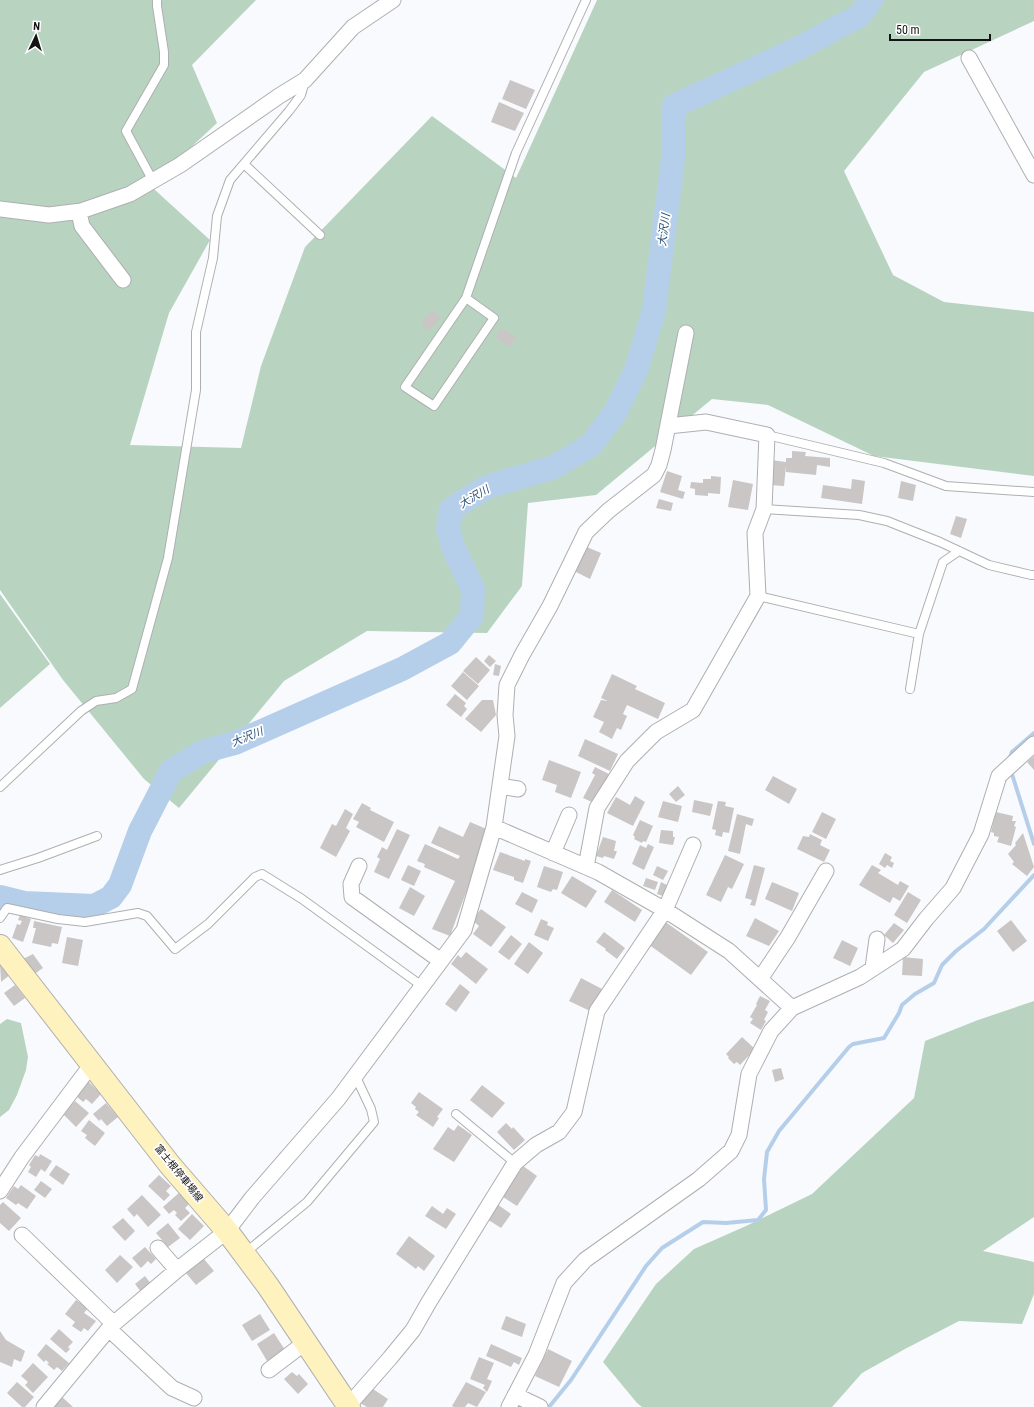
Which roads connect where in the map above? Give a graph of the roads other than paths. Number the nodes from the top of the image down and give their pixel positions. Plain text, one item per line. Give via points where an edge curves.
1 (157, 0) edge
2 (393, 0) edge
3 (586, 0) edge
4 (969, 58) dead end
5 (306, 80) junction
6 (244, 164) junction
7 (1034, 175) edge
8 (153, 181) junction
9 (0, 209) edge
10 (79, 212) junction
11 (320, 235) dead end
12 (123, 280) dead end
13 (466, 298) junction
14 (686, 333) dead end
15 (668, 426) junction
16 (767, 435) junction
17 (1034, 492) edge
18 (764, 509) junction
19 (959, 551) junction
20 (1034, 574) edge
21 (758, 596) junction
22 (919, 634) junction
23 (910, 689) dead end
24 (1034, 744) edge
25 (500, 786) junction
26 (0, 787) edge
27 (518, 789) dead end
28 (569, 815) dead end
29 (494, 827) junction
30 (97, 836) dead end
31 (693, 845) dead end
32 (553, 852) junction
33 (359, 866) dead end
34 (586, 867) junction
35 (0, 870) edge
36 (826, 871) dead end
37 (665, 910) junction
38 (0, 918) edge
39 (877, 939) dead end
40 (0, 947) edge
41 (441, 961) junction
42 (873, 968) junction
43 (760, 979) junction
44 (422, 986) junction
45 (792, 1008) junction
46 (92, 1064) junction
47 (355, 1075) junction
48 (456, 1114) dead end
49 (515, 1163) junction
50 (0, 1190) edge
51 (226, 1230) junction
52 (22, 1235) dead end
53 (158, 1248) dead end
54 (244, 1254) junction
55 (177, 1270) junction
56 (112, 1326) junction
57 (306, 1342) junction
58 (269, 1370) dead end
59 (194, 1398) dead end
60 (512, 1401) edge
61 (348, 1406) edge
62 (44, 1407) edge
63 (540, 1407) edge

1 - 8 lane via 164,64 126,131
2 - 5 street via 353,27
3 - 13 lane via 516,153
4 - 7 street
5 - 6 lane via 301,95
5 - 8 street
6 - 11 lane
6 - 26 lane via 230,180 217,216 213,258 196,332 196,390 168,558 132,689 116,698 96,701 82,711
8 - 10 street via 130,194
9 - 10 street via 49,215
10 - 12 street via 82,226
13 - 13 lane via 405,387 434,406 494,318
14 - 15 street
15 - 16 street via 706,422
15 - 25 street via 659,465 654,475 586,532 550,606 507,684 507,736
16 - 17 lane via 884,463 946,486
16 - 18 street
18 - 19 lane via 859,515 887,521
18 - 21 street via 755,534
19 - 20 lane via 989,565
19 - 22 lane via 942,562
21 - 22 lane
21 - 34 street via 693,710 656,732 626,760 597,808
22 - 23 lane
24 - 42 street via 999,776 981,834 953,888 903,949
25 - 27 street
25 - 29 street
28 - 32 street
29 - 32 street
29 - 41 street via 464,930
30 - 35 lane
31 - 37 street
32 - 34 street
33 - 41 street via 351,884 352,897
34 - 37 street
36 - 43 street
37 - 43 street via 729,951
37 - 49 street via 597,1011 574,1112 559,1132 536,1145
38 - 44 lane via 7,908 85,922 138,913 147,916 175,949 208,924 255,877 262,874 302,899
39 - 42 street
40 - 46 main road, 富士根停車場線
41 - 44 street
42 - 45 street via 860,977
43 - 45 street
44 - 47 street
45 - 60 street via 771,1031 749,1074 739,1135 731,1151 699,1179 585,1260 564,1283 536,1355
46 - 50 street
46 - 51 main road, 富士根停車場線 via 170,1164
47 - 51 street via 338,1099
47 - 54 lane via 371,1109 374,1122 307,1202
48 - 49 lane
49 - 61 street via 413,1330
51 - 54 main road, 富士根停車場線
51 - 55 street
52 - 56 street
53 - 55 street
54 - 57 main road, 富士根停車場線
55 - 56 street
56 - 59 street via 172,1388
56 - 62 street
57 - 58 street
57 - 61 main road, 富士根停車場線
60 - 63 street

